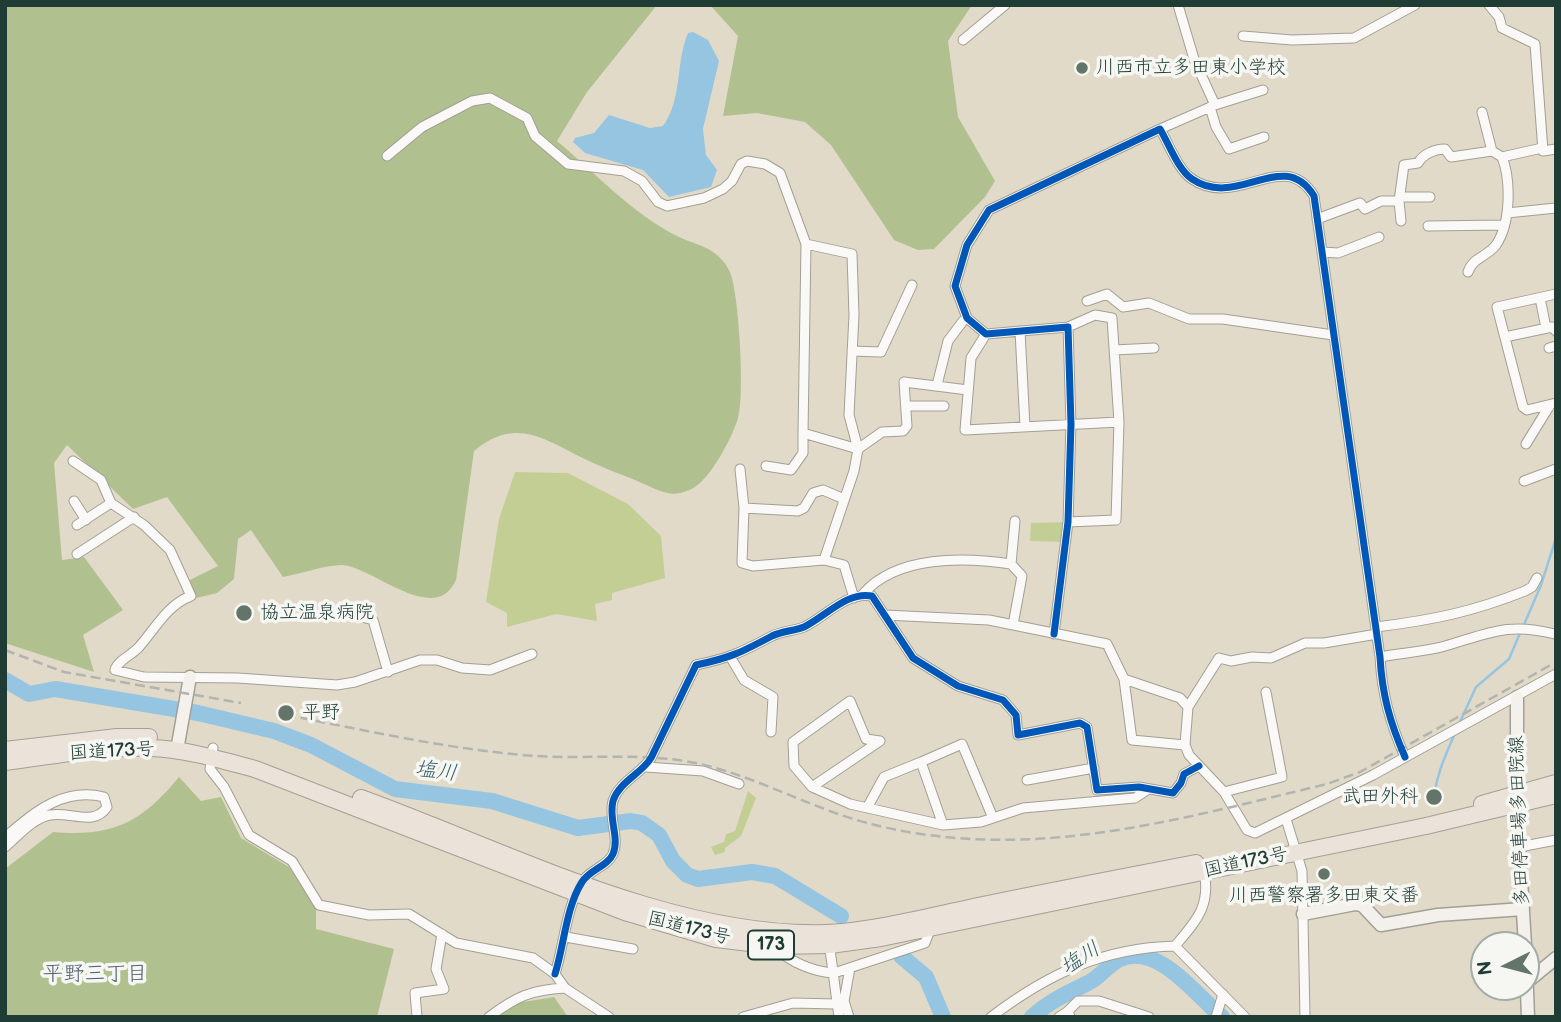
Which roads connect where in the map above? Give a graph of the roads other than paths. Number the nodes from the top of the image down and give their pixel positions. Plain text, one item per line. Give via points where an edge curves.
1 (1005, 5) edge
2 (1178, 5) edge
3 (1415, 5) edge
4 (1489, 5) edge
5 (1243, 36) dead end
6 (963, 40) dead end
7 (1263, 90) dead end
8 (1212, 106) junction
9 (1482, 112) dead end
10 (1160, 129) junction
11 (1264, 136) dead end
12 (1542, 148) junction
13 (1556, 149) edge
14 (1492, 151) junction
15 (387, 156) dead end
16 (1502, 157) junction
17 (1430, 197) dead end
18 (1399, 199) junction
19 (1556, 208) edge
20 (1507, 214) junction
21 (1318, 219) junction
22 (1401, 221) dead end
23 (1503, 225) junction
24 (1428, 226) dead end
25 (1379, 237) dead end
26 (806, 244) junction
27 (1322, 253) junction
28 (1468, 272) dead end
29 (912, 285) dead end
30 (1556, 294) edge
31 (1540, 298) junction
32 (1087, 301) dead end
33 (963, 321) dead end
34 (1068, 327) junction
35 (1551, 330) edge
36 (1020, 331) junction
37 (986, 334) junction
38 (1332, 334) junction
39 (1505, 337) junction
40 (1154, 348) dead end
41 (1115, 350) junction
42 (852, 351) junction
43 (937, 385) junction
44 (968, 390) junction
45 (1553, 404) edge
46 (906, 406) junction
47 (944, 406) dead end
48 (1119, 422) junction
49 (1071, 424) junction
50 (1025, 427) junction
51 (803, 433) junction
52 (1526, 444) dead end
53 (858, 449) junction
54 (73, 461) dead end
55 (766, 467) dead end
56 (740, 469) dead end
57 (1556, 469) edge
58 (1524, 481) dead end
59 (844, 499) junction
60 (74, 501) dead end
61 (111, 503) junction
62 (744, 508) junction
63 (134, 517) junction
64 (86, 520) junction
65 (1015, 521) dead end
66 (1068, 522) junction
67 (77, 525) dead end
68 (77, 554) dead end
69 (824, 560) junction
70 (1011, 564) junction
71 (1537, 579) dead end
72 (859, 596) junction
73 (354, 607) dead end
74 (885, 615) junction
75 (1013, 625) junction
76 (1550, 629) edge
77 (1377, 630) junction
78 (1054, 634) junction
79 (532, 654) dead end
80 (1380, 657) junction
81 (732, 658) junction
82 (388, 671) junction
83 (1556, 674) edge
84 (190, 677) junction
85 (1124, 679) junction
86 (1266, 692) dead end
87 (1517, 697) junction
88 (1188, 707) junction
89 (771, 732) dead end
90 (178, 746) junction
91 (1185, 746) junction
92 (5, 750) edge
93 (212, 752) junction
94 (1405, 757) junction
95 (5, 762) edge
96 (920, 762) junction
97 (1199, 766) junction
98 (646, 767) junction
99 (1094, 768) junction
100 (1027, 780) dead end
101 (1556, 783) edge
102 (740, 784) dead end
103 (812, 787) junction
104 (1147, 790) junction
105 (1224, 792) junction
106 (1556, 795) edge
107 (1517, 800) junction
108 (867, 808) junction
109 (993, 818) junction
110 (1286, 819) junction
111 (943, 825) junction
112 (5, 837) edge
113 (1556, 840) edge
114 (5, 847) edge
115 (1519, 847) junction
116 (1295, 849) junction
117 (1203, 867) junction
118 (579, 888) junction
119 (1523, 909) junction
120 (1303, 914) junction
121 (932, 922) junction
122 (1524, 931) edge
123 (442, 933) junction
124 (566, 937) junction
125 (772, 938) junction
126 (829, 939) junction
127 (1175, 946) junction
128 (633, 949) dead end
129 (1556, 958) edge
130 (850, 968) junction
131 (1540, 971) edge
132 (834, 973) junction
133 (555, 974) junction
134 (565, 988) junction
135 (1223, 994) junction
136 (836, 1004) junction
137 (1069, 1014) edge
138 (417, 1017) edge
139 (489, 1017) edge
140 (609, 1017) edge
141 (743, 1017) edge
142 (839, 1017) edge
143 (849, 1017) edge
144 (991, 1017) edge
145 (1059, 1017) edge
146 (1149, 1017) edge
147 (1216, 1017) edge
148 (1245, 1017) edge
149 (1305, 1017) edge

1 - 6 street
2 - 8 street
3 - 5 street via 1354,38
4 - 12 street via 1502,28 1535,44
7 - 8 street
8 - 10 street
8 - 11 street via 1216,127 1229,149
9 - 14 street
10 - 21 street via 1190,178 1225,190 1296,176 1314,196
10 - 37 street via 989,209 967,244 955,286 967,318
12 - 13 street
12 - 16 street
14 - 16 street
14 - 18 street via 1451,157 1439,149 1422,156 1418,163 1404,165
15 - 26 street via 432,122 490,97 527,118 536,136 568,163 624,171 642,181 658,202 667,206 723,189 747,161 775,169
16 - 20 street
17 - 18 street
18 - 21 street via 1365,209 1360,203
18 - 22 street
19 - 20 street
20 - 23 street
21 - 27 street
23 - 24 street
23 - 28 street via 1496,245 1479,256
25 - 27 street via 1338,253
26 - 42 street via 852,254
26 - 51 street
27 - 38 street
29 - 42 street via 881,352
30 - 31 street
31 - 35 street
31 - 39 street via 1497,307
32 - 38 street via 1107,295 1124,307 1149,303 1189,319 1223,319
33 - 43 street via 948,341
34 - 36 street
34 - 41 street via 1096,315 1112,318
34 - 49 street
35 - 39 street
36 - 37 street
36 - 50 street
37 - 44 street via 971,358
38 - 77 street
39 - 45 street via 1523,407
40 - 41 street
41 - 48 street
42 - 53 street via 849,415
43 - 44 street
43 - 46 street via 904,382
44 - 50 street via 965,430
45 - 52 street
46 - 47 street
46 - 53 street via 908,426 903,431 882,432
48 - 49 street
48 - 66 street via 1116,520
49 - 50 street
49 - 66 street
51 - 53 street
51 - 55 street via 803,453 791,470
53 - 59 street
54 - 61 street via 101,480
56 - 62 street
57 - 58 street
59 - 62 street via 824,490 813,493 798,512
59 - 69 street
60 - 64 street
61 - 63 street
61 - 64 street
62 - 69 street via 742,562 753,566
63 - 68 street
63 - 84 street via 170,550 191,596 155,624 115,670 144,677
64 - 67 street
65 - 70 street
66 - 78 street
69 - 72 street via 844,565
70 - 72 street via 948,560 887,574
70 - 75 street via 1022,576
71 - 77 street via 1525,591 1475,611
72 - 74 street via 872,596
72 - 81 street
73 - 82 street via 354,615 373,620
74 - 75 street
74 - 99 street via 913,658 958,686 1003,700 1016,715 1018,735 1080,723 1087,727
75 - 78 street
76 - 80 street via 1520,626 1473,635 1443,647
77 - 80 street
77 - 88 street via 1305,643 1270,658 1219,658
78 - 85 street via 1107,644
79 - 82 street via 490,670 420,660
80 - 94 street via 1389,720
81 - 89 street via 744,680 773,697
81 - 98 street via 696,665
82 - 84 street via 337,685
83 - 87 street
84 - 90 street
85 - 88 street via 1180,698
85 - 91 street via 1132,740
86 - 105 street via 1282,777
87 - 94 street
87 - 107 street, 多田停車場多田院線
88 - 91 street
90 - 92 highway, 国道173号 / 173 via 117,737
90 - 93 highway, 国道173号 / 173
90 - 95 highway, 国道173号 / 173 via 116,748
91 - 97 street
93 - 118 highway, 国道173号 / 173
93 - 123 street via 210,769 248,835 292,861 319,905 369,915 409,914
94 - 110 street
96 - 108 street via 884,777
96 - 109 street via 962,744
96 - 111 street
97 - 104 street via 1184,774 1173,793
97 - 105 street
98 - 102 street via 703,771
98 - 118 street via 614,798 616,845 612,858
99 - 100 street
99 - 104 street via 1097,790
101 - 107 highway, 国道173号 / 173
103 - 103 street via 794,766 793,742 850,701 866,739 880,741
103 - 108 street
104 - 109 street via 1135,798 1023,808
105 - 110 street via 1247,830 1255,833
106 - 107 highway, 国道173号 / 173
107 - 115 street, 多田停車場多田院線
107 - 116 highway, 国道173号 / 173
108 - 111 street
109 - 111 street
110 - 116 street
112 - 114 street via 53,801 89,793 104,796 107,807 103,814 92,818 48,815
113 - 115 street
115 - 119 street, 多田停車場多田院線
116 - 117 highway, 国道173号 / 173
116 - 120 street via 1302,872
117 - 121 highway, 国道173号 / 173
117 - 127 street via 1208,890 1198,919
118 - 124 street
118 - 125 highway, 国道173号 / 173 via 625,912 716,939
119 - 120 street via 1438,915 1381,925 1362,905 1355,904
119 - 122 street, 多田停車場多田院線
120 - 149 street
121 - 126 highway, 国道173号 / 173
121 - 130 street via 925,943
123 - 133 street via 456,943 533,958
123 - 138 street via 436,969 444,989 415,993
124 - 128 street
124 - 133 street
125 - 126 highway, 国道173号 / 173
125 - 132 street via 788,958
126 - 132 street
127 - 135 street
127 - 144 street via 1120,953 1067,968
129 - 131 street
130 - 132 street
130 - 143 street via 844,1002
132 - 136 street
133 - 134 street
134 - 139 street via 537,989 513,998
134 - 140 street
135 - 147 street
135 - 148 street
136 - 141 street via 793,1003
136 - 142 street
137 - 145 street
137 - 146 street via 1079,1001 1099,1000

